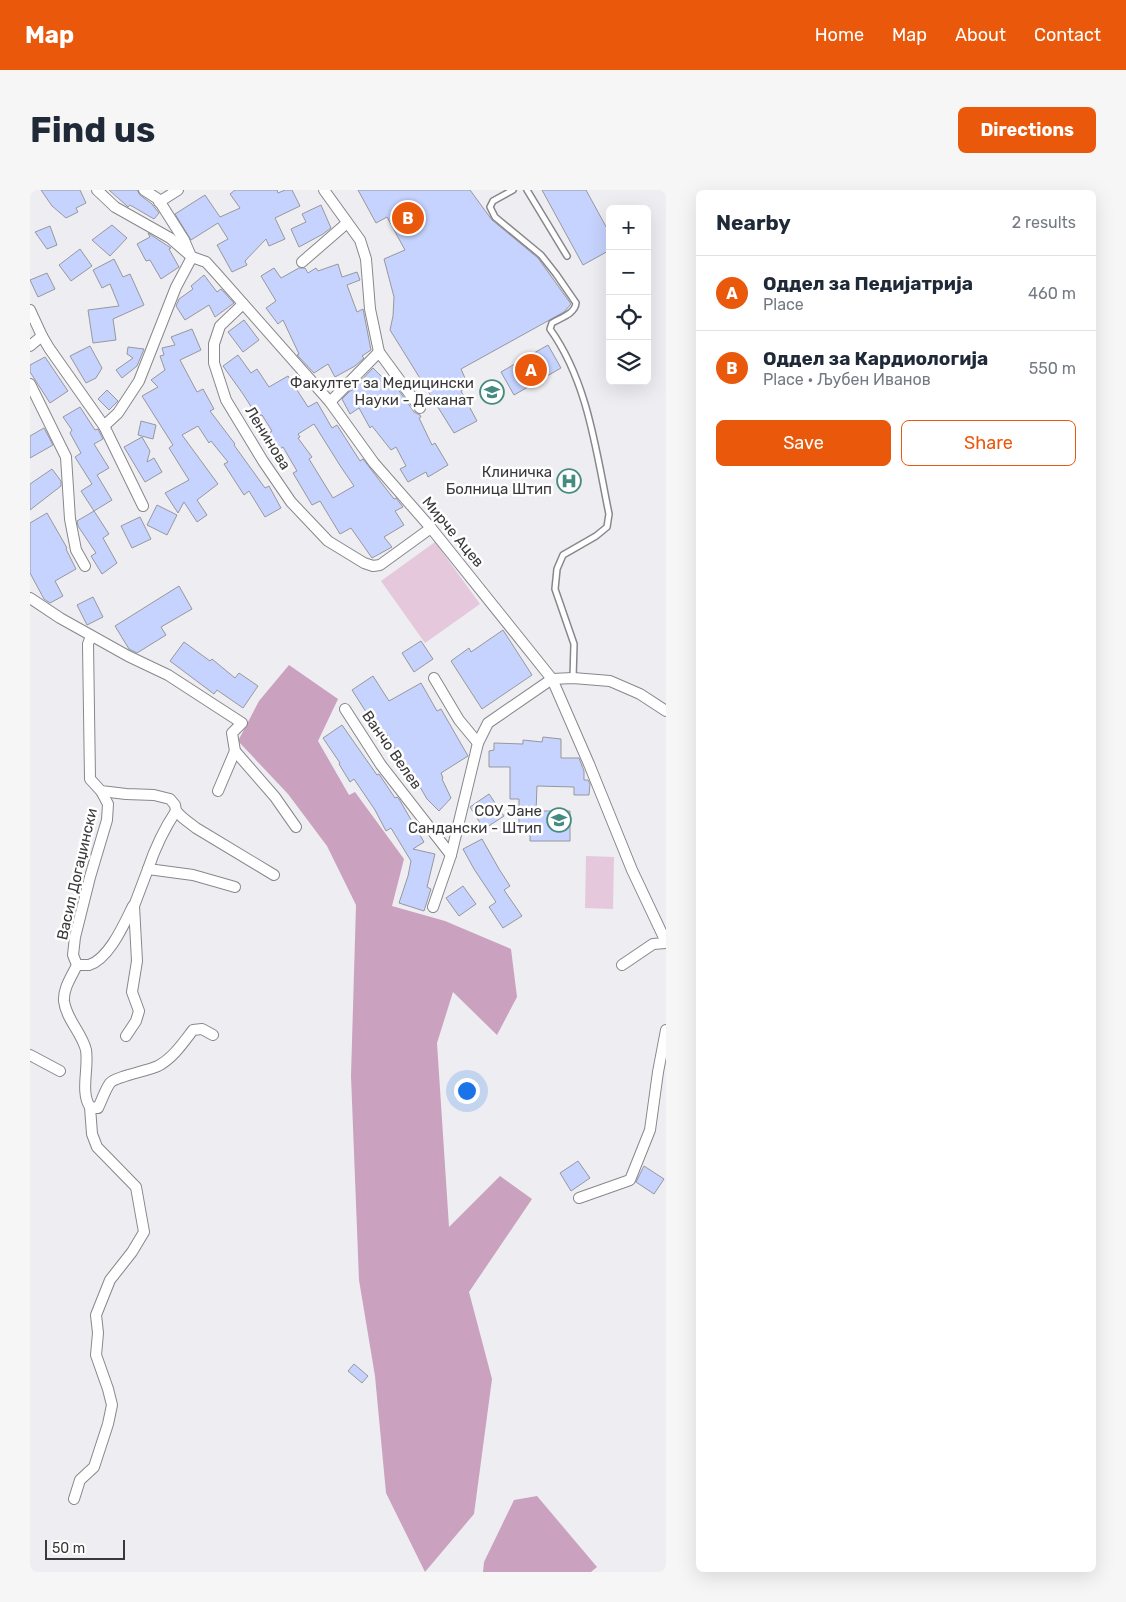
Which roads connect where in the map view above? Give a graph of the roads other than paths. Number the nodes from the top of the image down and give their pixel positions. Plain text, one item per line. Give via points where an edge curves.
1 (97, 190) edge
2 (144, 190) edge
3 (178, 190) edge
4 (324, 190) edge
5 (512, 190) edge
6 (527, 190) edge
7 (159, 202) junction
8 (348, 223) junction
9 (567, 256) dead end
10 (192, 257) junction
11 (302, 262) dead end
12 (243, 304) junction
13 (30, 310) edge
14 (42, 336) junction
15 (30, 346) edge
16 (380, 352) junction
17 (30, 384) edge
18 (330, 402) junction
19 (420, 408) dead end
20 (104, 426) junction
21 (142, 506) dead end
22 (431, 528) junction
23 (85, 566) dead end
24 (30, 598) edge
25 (91, 636) junction
26 (434, 678) dead end
27 (573, 678) junction
28 (552, 679) junction
29 (345, 709) dead end
30 (666, 711) edge
31 (478, 744) junction
32 (235, 751) junction
33 (101, 791) junction
34 (218, 792) dead end
35 (176, 811) junction
36 (296, 827) dead end
37 (452, 855) junction
38 (148, 869) junction
39 (274, 875) dead end
40 (235, 887) dead end
41 (134, 906) junction
42 (433, 908) dead end
43 (666, 942) edge
44 (77, 965) junction
45 (622, 965) dead end
46 (666, 1030) edge
47 (213, 1035) dead end
48 (126, 1036) dead end
49 (30, 1055) edge
50 (60, 1071) dead end
51 (90, 1107) junction
52 (579, 1198) dead end
53 (74, 1499) dead end

1 - 10 street via 114,207 170,238
2 - 7 street
3 - 7 street
4 - 8 street
5 - 27 lane via 493,201 490,207 495,217 541,255 576,303 573,311 552,323 550,329 573,368 588,415 609,514 607,527 562,555 557,570 555,589 574,644
6 - 9 lane
7 - 10 street
8 - 11 street
8 - 16 street via 360,240 366,259 370,309
10 - 12 street, Мирче Ацев via 206,262
10 - 20 street via 176,287 138,381 118,412
12 - 18 street, Мирче Ацев
12 - 22 street, Ленинова via 220,326 214,344 214,363 226,400 291,502 328,541 373,566 380,565
13 - 14 street
14 - 15 street
14 - 20 street
16 - 18 street
16 - 19 street
17 - 23 street via 66,457 70,519 76,550
18 - 22 street, Мирче Ацев via 374,463
20 - 21 street
22 - 28 street, Мирче Ацев
24 - 25 street
25 - 32 street via 168,675 242,723 232,733
25 - 33 street, Васил Догаџински via 88,644 90,779
26 - 31 street
27 - 28 street
27 - 30 street via 610,681 640,694
28 - 31 street via 488,723
28 - 43 street, Мирче Ацев via 632,870
29 - 37 street, Ванчо Велев via 381,765
31 - 37 street
32 - 34 street
32 - 36 street
33 - 35 street, Васил Догаџински via 170,799
33 - 44 street, Васил Догаџински via 108,804 107,820 75,937 73,955
35 - 38 street via 155,848
35 - 39 street, Васил Догаџински via 196,828
37 - 42 street
38 - 40 street via 194,875
38 - 41 street
41 - 44 street via 100,960 89,965
41 - 48 street via 138,960 132,992 138,1011 136,1021
43 - 45 street via 653,944
44 - 51 street via 66,987 64,1001 70,1020 86,1048 87,1102
46 - 52 street via 650,1130 630,1180
47 - 51 street via 202,1029 194,1030 171,1057 158,1066 114,1079 98,1108
49 - 50 street
51 - 53 street via 92,1134 98,1147 136,1187 144,1232 110,1280 96,1315 96,1355 112,1405 94,1467 80,1480

